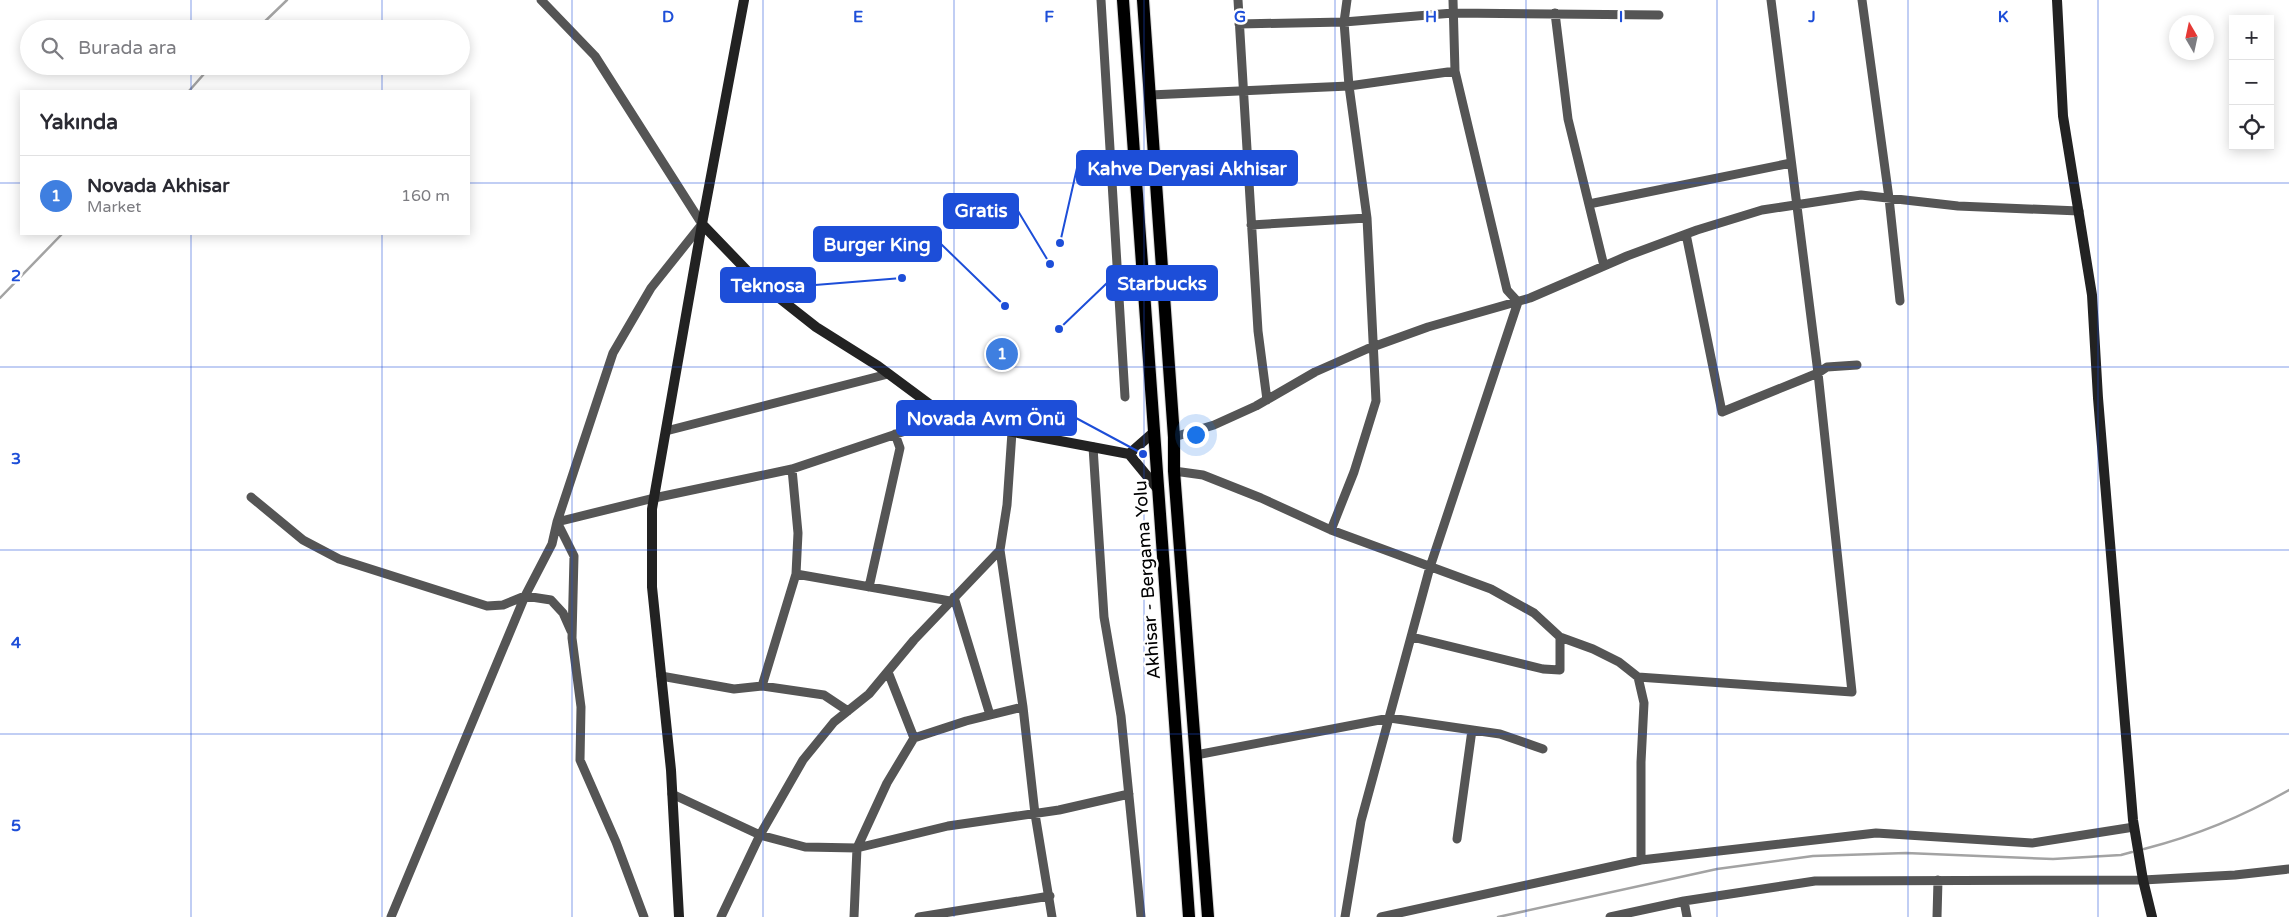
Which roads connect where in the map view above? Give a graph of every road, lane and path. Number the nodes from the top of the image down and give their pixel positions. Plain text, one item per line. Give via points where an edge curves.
1 (541, 0) edge
2 (744, 0) edge
3 (1101, 0) edge
4 (1123, 0) edge
5 (1143, 0) edge
6 (1238, 0) edge
7 (1347, 0) edge
8 (1453, 0) edge
9 (1771, 0) edge
10 (1862, 0) edge
11 (2057, 0) edge
12 (1454, 13) junction
13 (1555, 13) junction
14 (1659, 15) dead end
15 (1344, 22) junction
16 (1240, 24) junction
17 (1455, 71) junction
18 (1349, 86) junction
19 (1244, 90) junction
20 (1150, 95) junction
21 (1791, 163) junction
22 (1889, 198) junction
23 (1589, 204) junction
24 (1796, 205) junction
25 (2079, 211) junction
26 (1367, 218) junction
27 (702, 224) junction
28 (1251, 225) junction
29 (1686, 234) junction
30 (1604, 266) junction
31 (1900, 301) dead end
32 (1518, 302) junction
33 (1372, 348) junction
34 (1857, 365) dead end
35 (1818, 373) junction
36 (888, 374) junction
37 (1125, 397) dead end
38 (1267, 400) junction
39 (953, 415) junction
40 (666, 430) junction
41 (1012, 432) junction
42 (1154, 432) junction
43 (895, 434) junction
44 (1174, 437) junction
45 (1093, 448) junction
46 (1129, 454) junction
47 (792, 469) junction
48 (1174, 471) junction
49 (1157, 488) junction
50 (251, 497) dead end
51 (654, 498) junction
52 (557, 522) junction
53 (1331, 530) junction
54 (1000, 550) junction
55 (1430, 568) junction
56 (796, 574) junction
57 (869, 587) junction
58 (525, 596) junction
59 (952, 599) junction
60 (572, 633) junction
61 (1412, 637) junction
62 (1560, 637) junction
63 (888, 672) junction
64 (661, 676) junction
65 (1638, 677) junction
66 (762, 686) junction
67 (1022, 707) junction
68 (848, 710) junction
69 (990, 715) junction
70 (1390, 718) junction
71 (1472, 730) junction
72 (914, 738) junction
73 (1543, 749) dead end
74 (1196, 755) junction
75 (672, 794) junction
76 (1129, 794) junction
77 (1035, 814) junction
78 (2134, 826) junction
79 (760, 835) junction
80 (1457, 839) dead end
81 (857, 848) junction
82 (1641, 860) junction
83 (2289, 869) edge
84 (1938, 880) junction
85 (2143, 880) junction
86 (1050, 896) junction
87 (1684, 901) junction
88 (391, 917) edge
89 (644, 917) edge
90 (679, 917) edge
91 (721, 917) edge
92 (854, 917) edge
93 (919, 917) edge
94 (1052, 917) edge
95 (1141, 917) edge
96 (1189, 917) edge
97 (1208, 917) edge
98 (1345, 917) edge
99 (1381, 917) edge
100 (1610, 917) edge
101 (1687, 917) edge
102 (1937, 917) edge
103 (2152, 917) edge

1 - 27 street via 595,56
2 - 27 street
3 - 37 street
4 - 42 main road, Akhisar - Bergama Yolu
5 - 20 main road, Akhisar - Bergama Yolu
6 - 16 street
7 - 15 street
8 - 12 street
9 - 21 street
10 - 22 street
11 - 25 street via 2063,116
12 - 13 street
12 - 15 street
12 - 17 street
13 - 14 street
13 - 23 street via 1568,119
15 - 16 street
15 - 18 street
16 - 19 street
17 - 18 street
17 - 32 street via 1506,290
18 - 19 street
18 - 26 street
19 - 20 street
19 - 28 street
20 - 44 main road, Akhisar - Bergama Yolu
21 - 23 street
21 - 24 street
22 - 24 street via 1860,195
22 - 25 street via 1958,206
22 - 31 street
23 - 30 street
24 - 29 street via 1762,210
24 - 35 street
25 - 78 street via 2092,294
26 - 28 street
26 - 33 street
27 - 36 street via 755,279 816,327
27 - 40 street
27 - 52 street via 651,288 613,353
28 - 38 street via 1258,331
29 - 30 street
29 - 35 street via 1722,412
30 - 32 street
32 - 33 street via 1428,327
32 - 55 street
33 - 38 street via 1315,372
33 - 53 street via 1376,401 1354,472
34 - 35 street via 1827,367
35 - 65 street via 1852,692
36 - 39 street via 936,409
36 - 40 street
38 - 44 street via 1214,425
39 - 41 street via 981,426
39 - 43 street
40 - 51 street
41 - 45 street
41 - 54 street
42 - 46 street
42 - 49 main road, Akhisar - Bergama Yolu
43 - 47 street
43 - 57 street via 900,448
44 - 48 main road, Akhisar - Bergama Yolu
45 - 46 street
45 - 76 street via 1104,617 1121,716
46 - 49 street
47 - 51 street
47 - 56 street via 798,534
48 - 53 street via 1202,475
48 - 74 main road, Akhisar - Bergama Yolu
49 - 96 main road, Akhisar - Bergama Yolu
50 - 58 street via 302,540 339,559 487,606 503,605
51 - 52 street
51 - 64 street via 652,588
52 - 58 street via 552,544
52 - 60 street via 574,556
53 - 55 street
54 - 59 street
54 - 67 street
55 - 61 street
55 - 62 street via 1491,589 1534,613
56 - 57 street
56 - 66 street
57 - 59 street
58 - 60 street via 551,600 563,613
58 - 88 street
59 - 63 street
59 - 69 street
60 - 89 street via 581,707 580,760
61 - 62 street via 1543,669 1560,670
61 - 70 street
62 - 65 street via 1619,662
63 - 68 street via 869,694
63 - 72 street
64 - 66 street via 734,689
64 - 75 street
65 - 82 street via 1644,703
66 - 68 street via 824,695
67 - 69 street
67 - 77 street
68 - 79 street via 803,760
69 - 72 street
70 - 71 street
70 - 74 street
70 - 98 street via 1361,821
71 - 73 street via 1500,734
71 - 80 street
72 - 81 street via 887,783
74 - 97 main road, Akhisar - Bergama Yolu
75 - 79 street
75 - 90 street
76 - 77 street
76 - 95 street
77 - 81 street via 948,826
77 - 86 street
78 - 82 street via 2032,843 1876,833
78 - 85 street
79 - 81 street via 805,847
79 - 91 street
81 - 92 street
82 - 99 street
83 - 85 street via 2235,876
84 - 85 street
84 - 87 street via 1816,881
84 - 102 street
85 - 103 street
86 - 93 street
86 - 94 street
87 - 100 street
87 - 101 street

